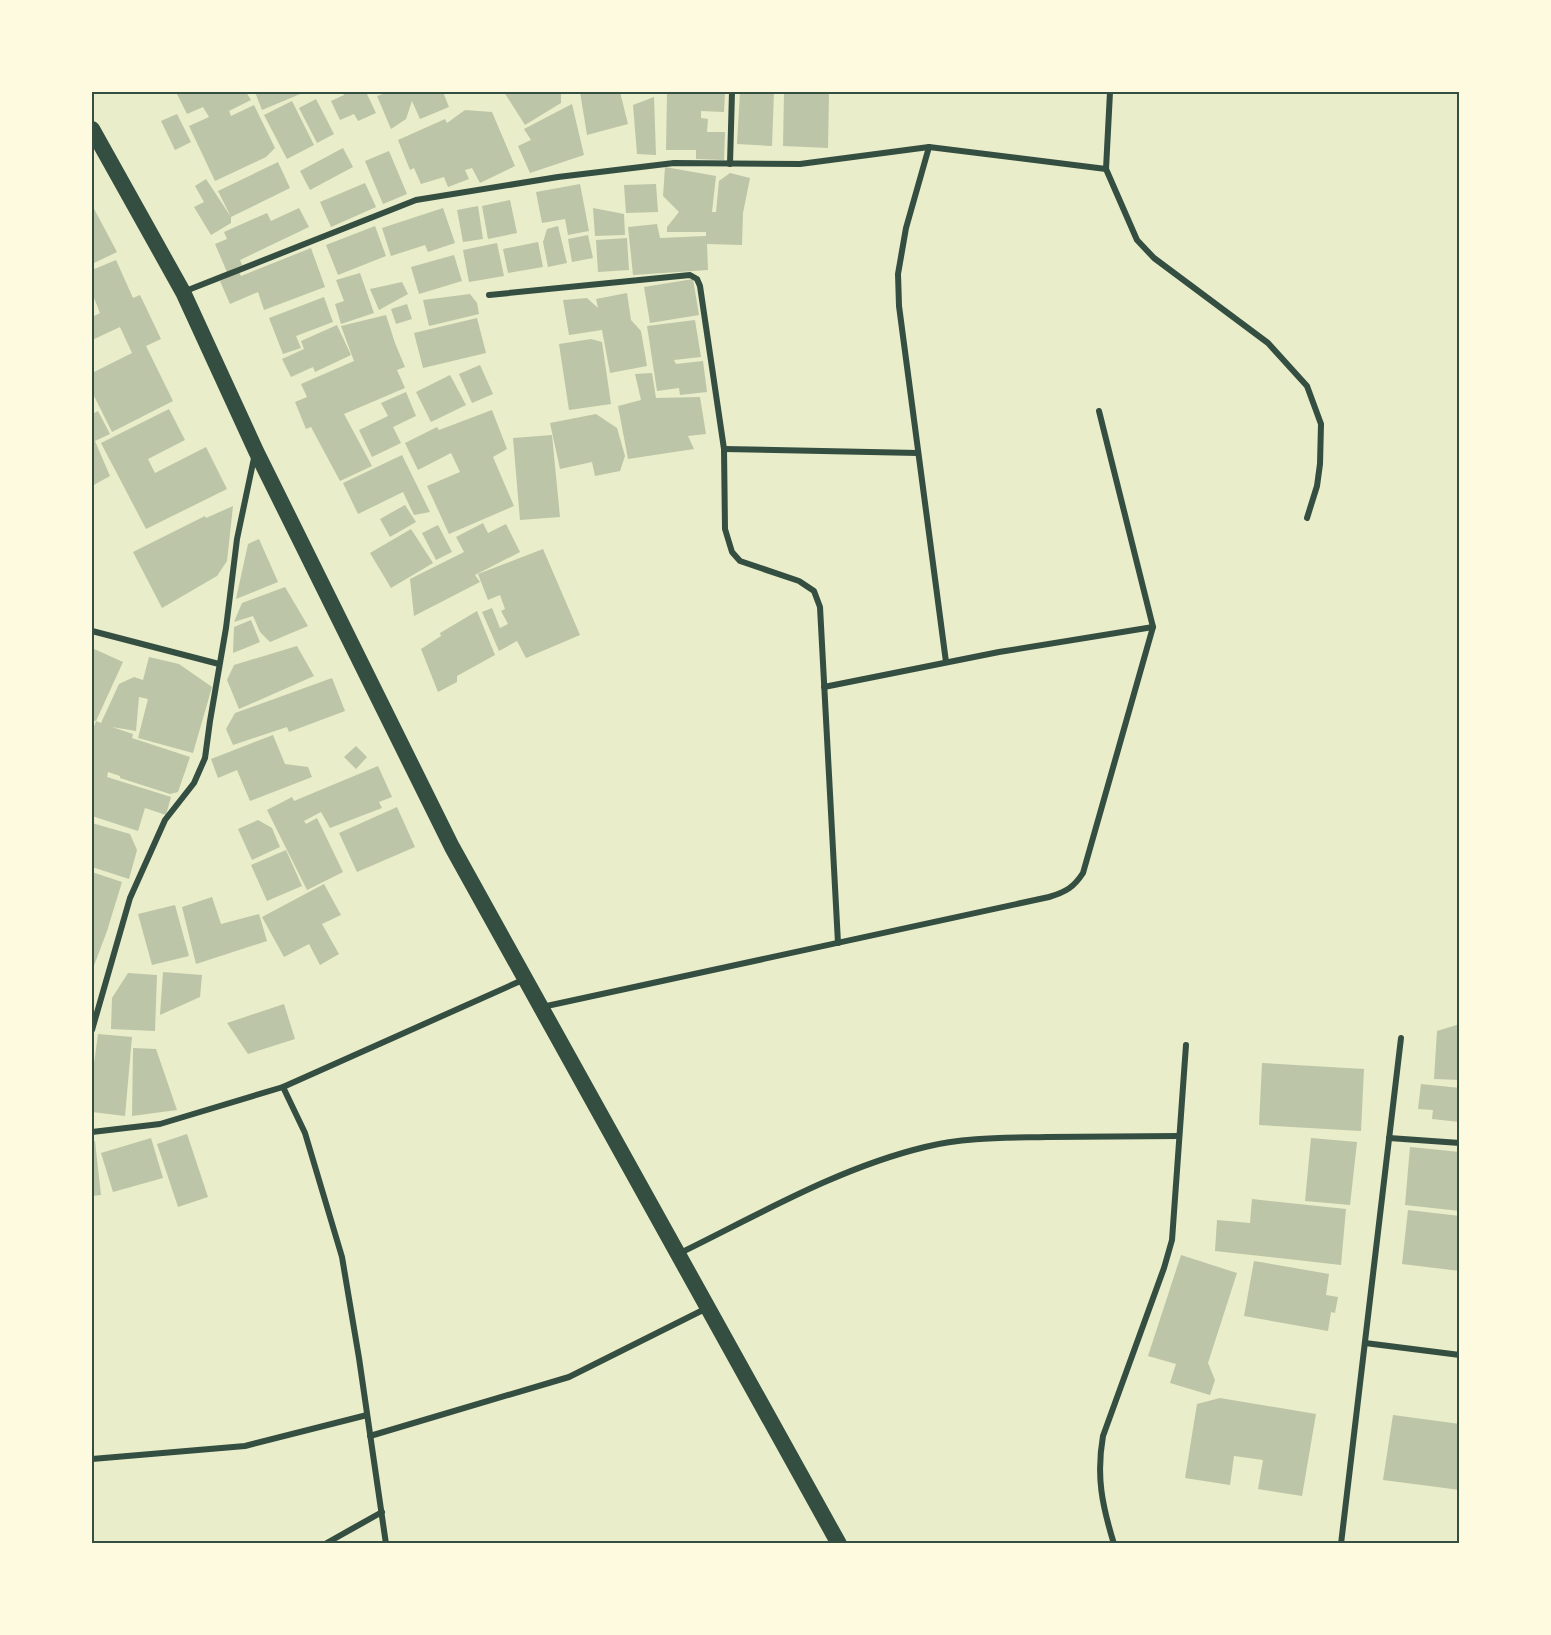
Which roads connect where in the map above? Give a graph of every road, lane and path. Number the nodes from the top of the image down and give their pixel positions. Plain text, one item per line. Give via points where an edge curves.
1 (732, 92) edge
2 (1110, 92) edge
3 (92, 129) edge
4 (929, 147) junction
5 (730, 164) junction
6 (1106, 169) junction
7 (183, 292) junction
8 (489, 294) dead end
9 (1099, 411) dead end
10 (724, 449) junction
11 (256, 451) junction
12 (918, 453) junction
13 (1308, 518) dead end
14 (1153, 627) junction
15 (92, 631) edge
16 (946, 662) junction
17 (219, 664) junction
18 (824, 687) junction
19 (838, 943) junction
20 (525, 979) junction
21 (541, 1007) junction
22 (92, 1030) edge
23 (1401, 1038) dead end
24 (1186, 1045) dead end
25 (283, 1087) junction
26 (92, 1132) edge
27 (1179, 1136) junction
28 (1389, 1138) junction
29 (1460, 1143) edge
30 (678, 1254) junction
31 (708, 1308) junction
32 (1365, 1343) junction
33 (1460, 1355) edge
34 (367, 1415) junction
35 (370, 1436) junction
36 (92, 1459) edge
37 (382, 1512) junction
38 (325, 1544) edge
39 (386, 1544) edge
40 (839, 1544) edge
41 (1114, 1544) edge
42 (1341, 1544) edge

1 - 5 street
2 - 6 street
3 - 7 highway
4 - 5 street via 800,164
4 - 6 street
4 - 12 street via 906,228 898,274
5 - 7 street via 674,163 416,200
6 - 13 street via 1137,240 1154,258 1268,343 1307,386 1321,424 1317,486
7 - 11 highway
8 - 10 street via 690,275 697,279
9 - 14 street
10 - 12 street
10 - 18 street via 725,529 732,552 740,561 799,581 814,591 820,607
11 - 17 street via 237,539
11 - 20 highway via 452,847
12 - 16 street
14 - 16 street
14 - 19 street via 1083,873 1075,885 1049,897
15 - 17 street
16 - 18 street
17 - 22 street via 205,758 194,783 165,820 130,898
18 - 19 street
19 - 21 street
20 - 21 highway
20 - 25 street
21 - 30 highway
23 - 28 street
24 - 27 street
25 - 26 street via 160,1124
25 - 34 street via 305,1133 342,1257
27 - 30 street via 1014,1138 926,1146 880,1160 807,1191
27 - 41 street via 1172,1240 1103,1436 1099,1460 1102,1506
28 - 29 street
28 - 32 street
30 - 31 highway
31 - 35 street via 569,1377
31 - 40 highway
32 - 33 street
32 - 42 street
34 - 35 street
34 - 36 street via 245,1446
35 - 37 street
37 - 38 street
37 - 39 street

